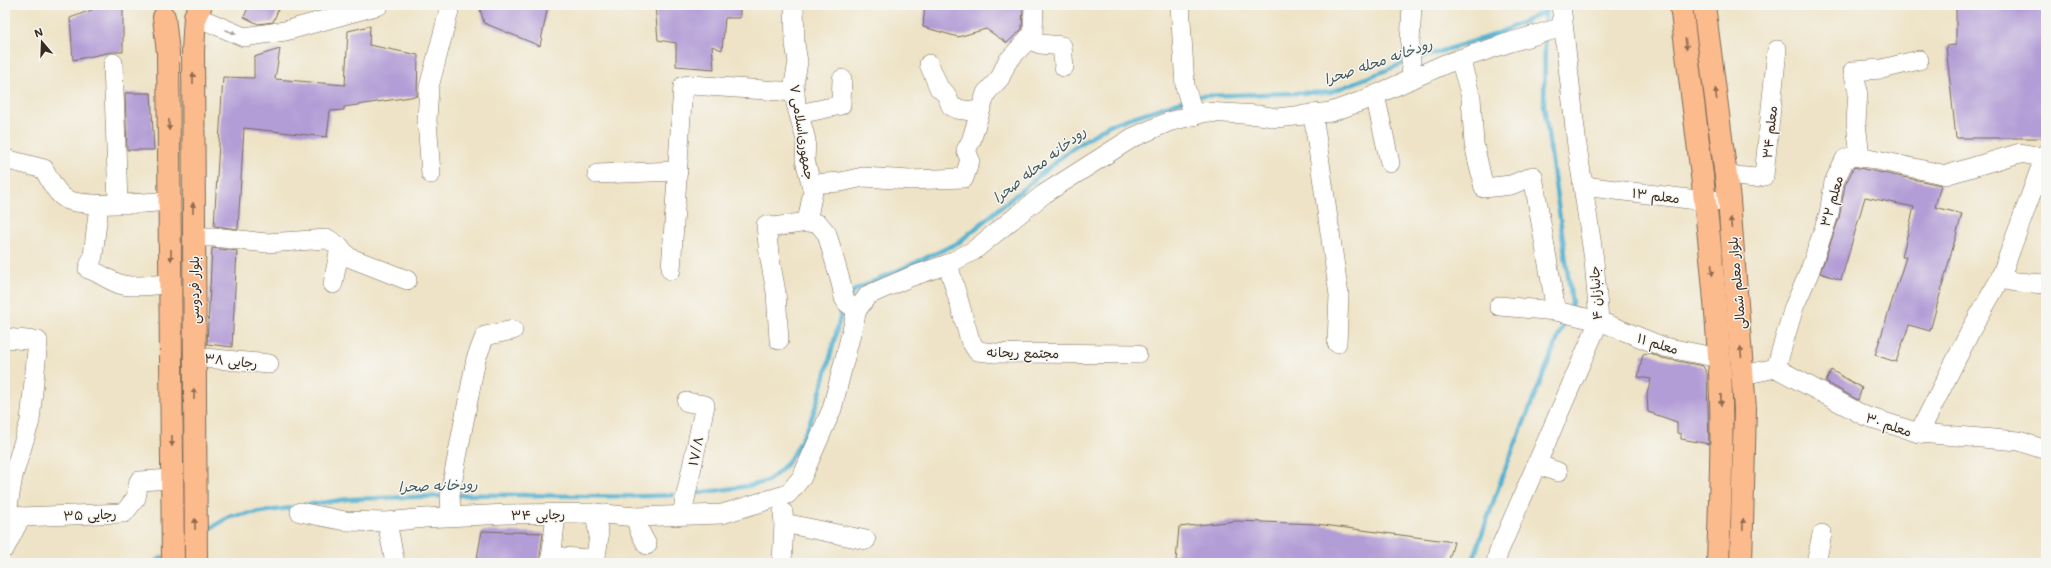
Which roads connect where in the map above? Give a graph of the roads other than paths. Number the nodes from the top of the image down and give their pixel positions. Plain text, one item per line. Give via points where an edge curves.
1 (379, 5) edge
2 (448, 5) edge
3 (794, 5) edge
4 (1034, 5) edge
5 (1180, 5) edge
6 (1412, 5) edge
7 (1561, 5) edge
8 (1681, 5) edge
9 (1704, 5) edge
10 (160, 11) edge
11 (198, 11) edge
12 (1563, 27) junction
13 (1028, 39) junction
14 (1777, 50) dead end
15 (1460, 59) junction
16 (1919, 60) dead end
17 (113, 63) dead end
18 (929, 64) dead end
19 (1064, 67) dead end
20 (1412, 78) junction
21 (842, 79) dead end
22 (795, 92) junction
23 (1375, 95) junction
24 (979, 112) junction
25 (799, 114) junction
26 (1313, 114) junction
27 (1194, 115) junction
28 (2045, 156) edge
29 (1860, 157) junction
30 (5, 159) edge
31 (1390, 163) dead end
32 (678, 171) junction
33 (431, 174) dead end
34 (597, 174) dead end
35 (1726, 175) junction
36 (1702, 179) junction
37 (812, 184) junction
38 (1583, 186) junction
39 (1729, 200) junction
40 (170, 201) junction
41 (1705, 201) junction
42 (118, 202) junction
43 (99, 205) junction
44 (807, 222) junction
45 (193, 237) junction
46 (340, 247) junction
47 (948, 264) junction
48 (671, 270) dead end
49 (2000, 279) junction
50 (408, 280) dead end
51 (171, 284) junction
52 (333, 284) dead end
53 (2046, 284) edge
54 (849, 304) junction
55 (1499, 306) dead end
56 (1564, 313) junction
57 (1599, 321) junction
58 (513, 330) dead end
59 (5, 338) edge
60 (779, 340) dead end
61 (1337, 342) dead end
62 (1136, 354) dead end
63 (194, 357) junction
64 (1719, 358) junction
65 (268, 364) dead end
66 (1776, 368) junction
67 (1743, 375) junction
68 (687, 402) dead end
69 (1918, 433) junction
70 (2046, 450) edge
71 (1536, 464) junction
72 (1558, 472) dead end
73 (172, 479) junction
74 (775, 498) junction
75 (300, 512) dead end
76 (595, 513) junction
77 (552, 514) junction
78 (682, 514) junction
79 (451, 516) junction
80 (21, 517) junction
81 (635, 517) junction
82 (387, 522) junction
83 (784, 523) junction
84 (1822, 534) dead end
85 (866, 540) dead end
86 (647, 545) dead end
87 (5, 548) edge
88 (551, 560) edge
89 (173, 563) edge
90 (196, 563) edge
91 (395, 563) edge
92 (782, 563) edge
93 (1496, 563) edge
94 (1718, 563) edge
95 (1741, 563) edge
96 (1816, 563) edge

11 -> 1 street via 244,37 285,31
2 - 33 street via 449,11 429,87 427,120
3 - 22 street, جمهوری‌اسلامی ۷ via 798,62
4 - 13 street via 1033,34
5 - 27 street via 1185,86
6 - 20 street
7 - 12 street, جانبازان ۴
8 -> 36 main road, بلوار معلم شمالی
35 -> 9 main road, بلوار معلم شمالی
10 - 11 main road via 172,21 182,21
10 -> 40 main road, بلوار فردوسی via 168,53
45 -> 11 main road, بلوار فردوسی via 193,51
12 - 15 street
12 - 38 street, جانبازان ۴
13 - 19 street via 1040,44 1062,46
13 - 24 street via 1007,62 1000,78 986,93
14 - 35 street, معلم ۳۴ via 1764,176 1755,178
15 - 20 street
15 - 56 street via 1471,97 1474,144 1484,188 1511,185 1533,176
16 - 29 street via 1882,69 1853,71 1858,90 1856,123
17 - 42 street
18 - 24 street via 939,88 946,94 951,106
20 - 23 street
21 - 25 street via 840,106
22 - 25 street, جمهوری‌اسلامی ۷
22 - 32 street via 683,86
23 - 26 street via 1331,112
23 - 31 street
24 - 37 street via 966,150 970,160 964,178 910,180 863,177
25 - 37 street, جمهوری‌اسلامی ۷ via 806,140 805,160
26 - 27 street via 1277,118 1206,112
26 - 61 street via 1339,295
27 - 47 street via 1168,122 1126,141 1044,194 973,251
28 - 29 street via 2020,154 1946,175
28 - 49 street
29 - 66 street, معلم ۳۲ via 1845,159 1834,182 1829,214 1809,273 1794,307
30 - 43 street via 44,169 51,183 66,199
32 - 34 street
32 - 48 street
35 - 36 main road
35 - 39 main road, بلوار معلم شمالی
36 - 41 main road, بلوار معلم شمالی
37 - 44 street, جمهوری‌اسلامی ۷
38 - 41 street, معلم ۱۳
38 - 57 street, جانبازان ۴ via 1594,260
39 - 41 street, معلم ۱۳
67 -> 39 main road, بلوار معلم شمالی
40 - 42 street
40 -> 51 main road, بلوار فردوسی
41 -> 64 main road, بلوار معلم شمالی
42 - 43 street
43 - 51 street via 88,269 100,272 113,282 125,286
44 - 54 street via 819,224 827,234
44 - 60 street via 766,225 776,292
45 - 46 street via 266,243 328,239
45 - 63 main road, بلوار فردوسی
46 - 50 street via 348,257
46 - 52 street
47 - 54 street via 910,276
47 - 62 street, مجتمع ریحانه via 970,340 977,351
49 - 53 street
49 - 69 street
51 -> 73 main road, بلوار فردوسی
54 - 74 street, رجایی ۳۴ via 832,409 802,477 788,494
55 - 56 street, معلم ۱۱
56 - 57 street, معلم ۱۱
57 - 64 street, معلم ۱۱ via 1664,347
57 - 71 street, جانبازان ۴
58 - 79 street via 485,336 476,360 450,494
59 - 80 street via 38,341 30,421 13,476 7,512
63 - 65 street, رجایی ۳۸
90 -> 63 main road, بلوار فردوسی
64 -> 94 main road, بلوار معلم شمالی via 1722,420
66 - 67 street
66 - 69 street, معلم ۳۰ via 1864,416
95 -> 67 main road, بلوار معلم شمالی via 1745,416
68 - 78 street, ۱۷/۸ via 705,405
69 - 70 street, معلم ۳۰ via 2019,441
71 - 72 street
71 - 93 street, جانبازان ۴
73 - 80 street, رجایی ۳۵ via 139,481 136,498 124,513
73 - 89 main road, بلوار فردوسی
74 - 78 street, رجایی ۳۴ via 722,514
74 - 83 street via 783,511
75 - 82 street, رجایی ۳۴ via 345,521
76 - 77 street, رجایی ۳۴
76 - 81 street, رجایی ۳۴
76 - 88 street via 599,536 596,556 588,559
77 - 79 street, رجایی ۳۴
77 - 88 street via 555,522
78 - 81 street, رجایی ۳۴
79 - 82 street, رجایی ۳۴
80 - 87 street
81 - 86 street
82 - 91 street
83 - 85 street
83 - 92 street
84 - 96 street

